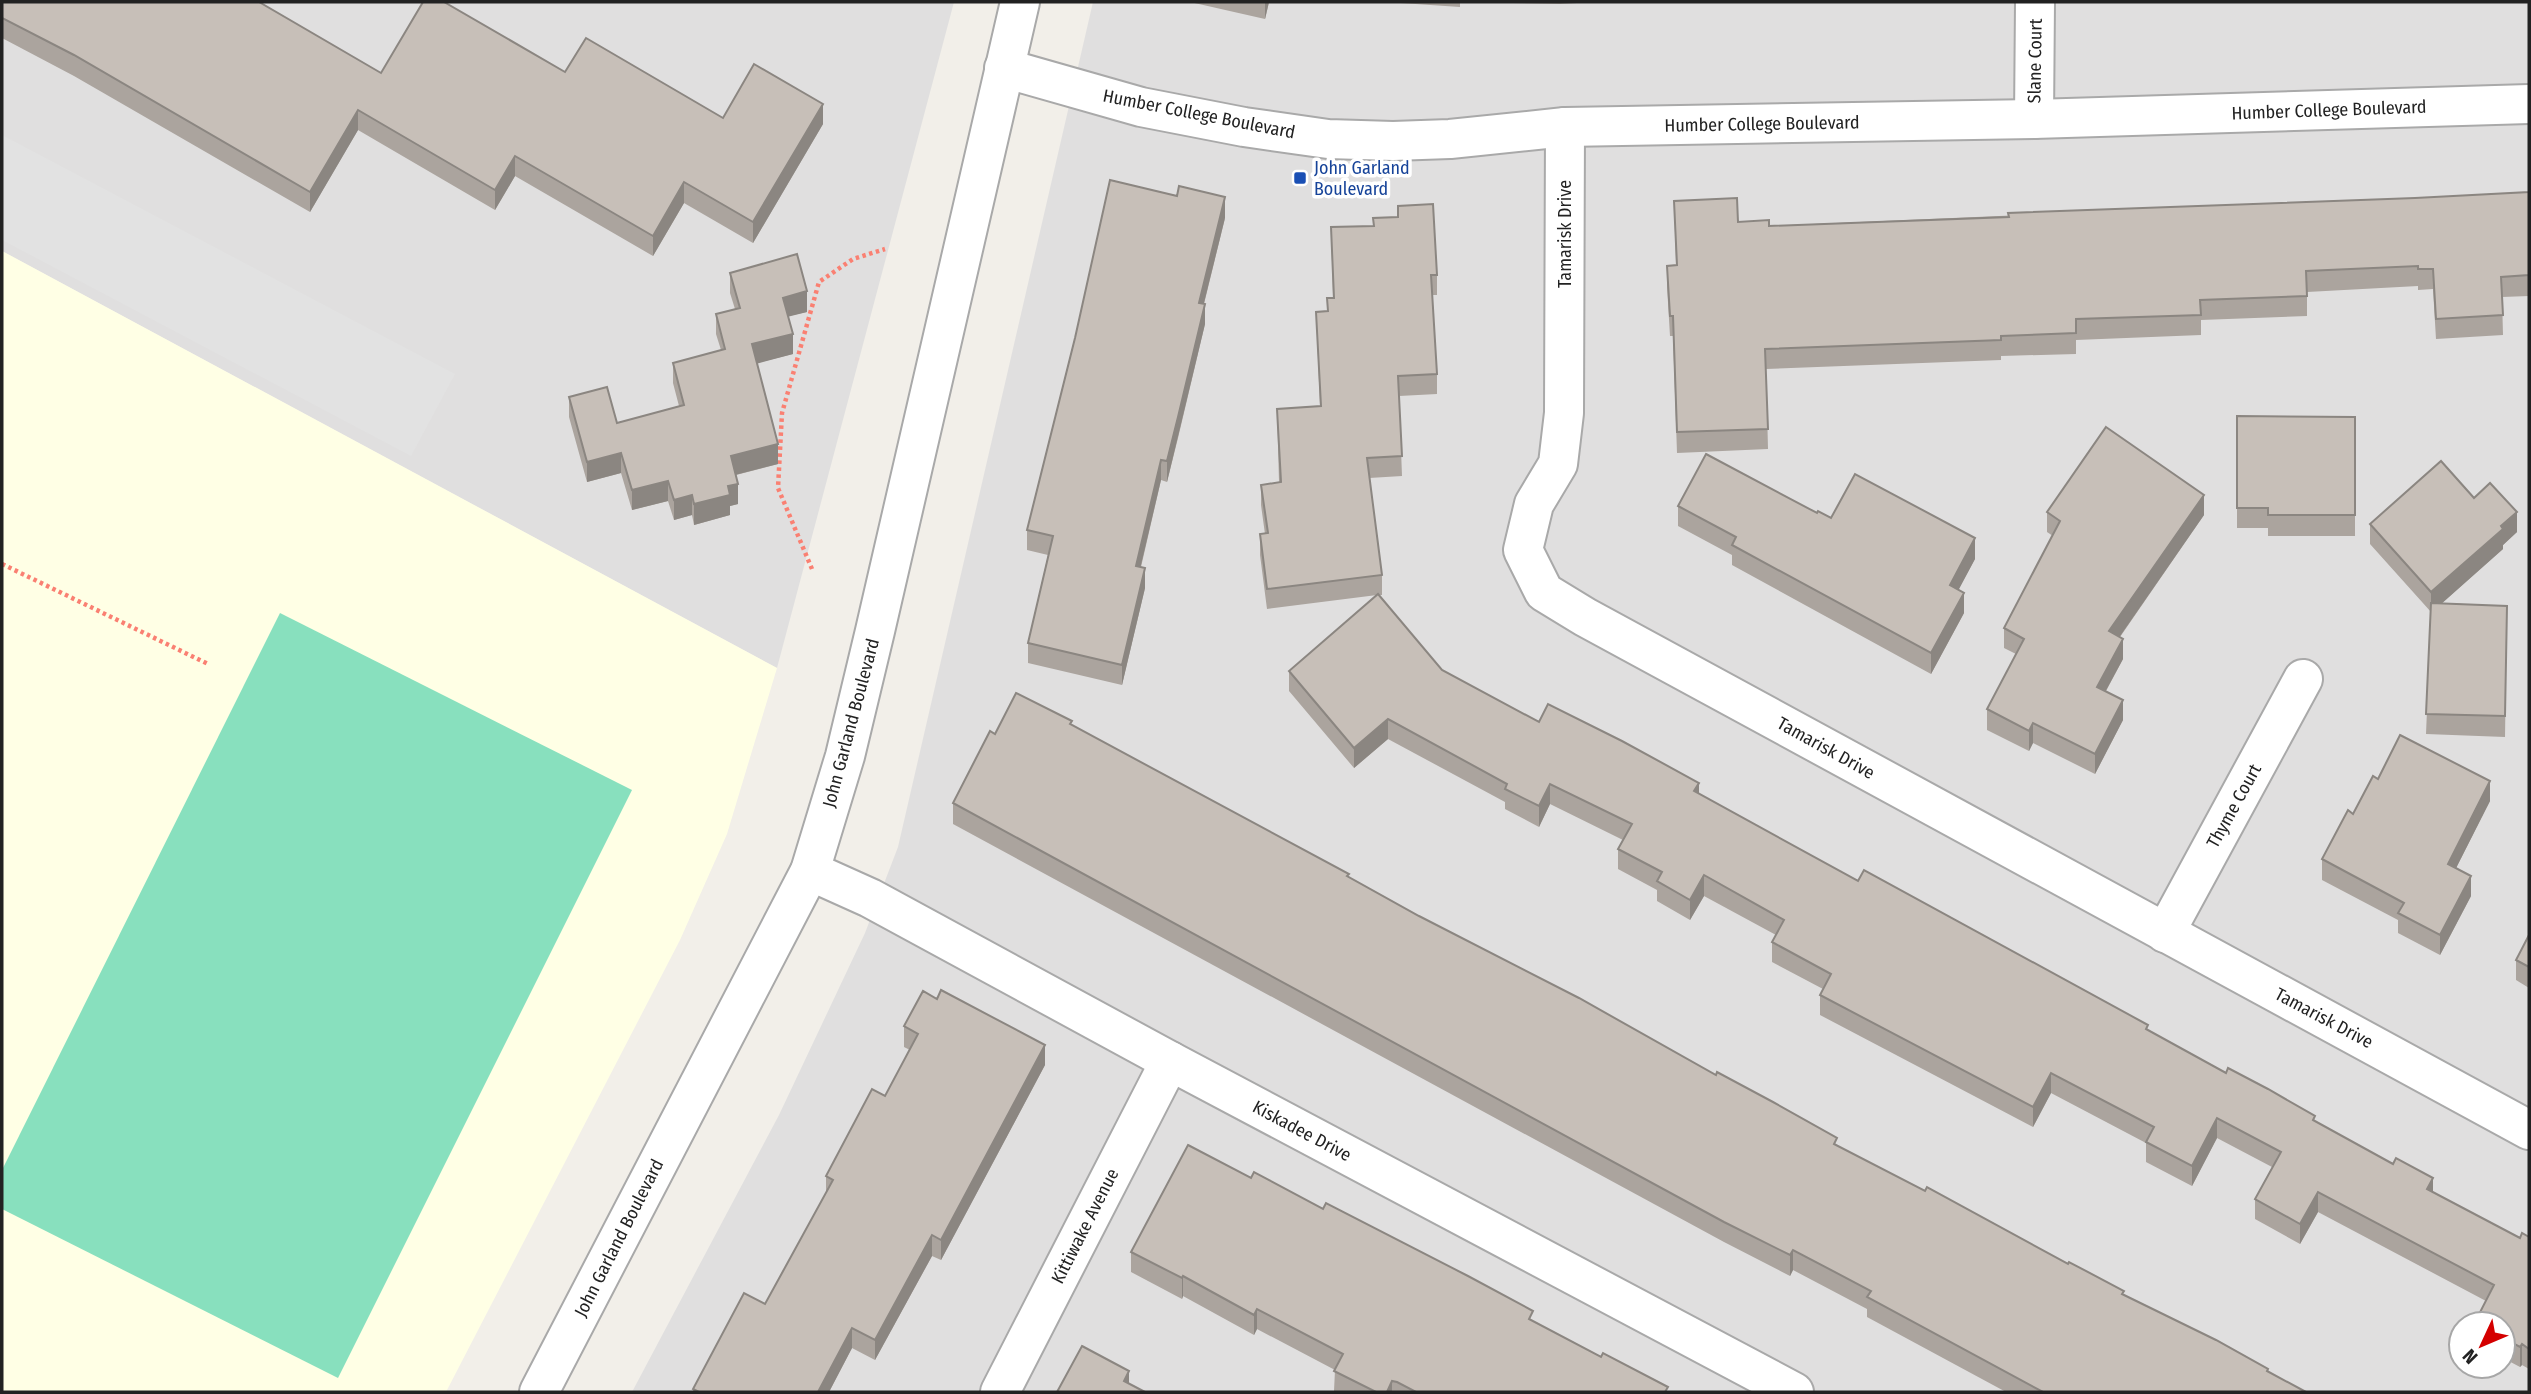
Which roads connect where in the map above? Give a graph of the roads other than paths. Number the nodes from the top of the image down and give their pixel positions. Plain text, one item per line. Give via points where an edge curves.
1 (1020, 2) edge
2 (2035, 2) edge
3 (1004, 68) junction
4 (2529, 104) edge
5 (2034, 119) junction
6 (1565, 127) junction
7 (2303, 679) dead end
8 (810, 871) junction
9 (2165, 933) junction
10 (1170, 1061) junction
11 (2529, 1130) edge
12 (539, 1392) edge
13 (1000, 1392) edge
14 (1794, 1392) edge

1 - 3 street, John Garland Boulevard
2 - 5 street, Slane Court
3 - 6 street, Humber College Boulevard via 1141,107 1328,139 1450,139
3 - 8 street, John Garland Boulevard via 875,631
4 - 5 street, Humber College Boulevard
5 - 6 street, Humber College Boulevard
6 - 9 street, Tamarisk Drive via 1564,413 1558,464 1534,504 1523,550 1544,593
7 - 9 street, Thyme Court
8 - 10 street, Kiskadee Drive via 870,898
8 - 12 street, John Garland Boulevard
9 - 11 street, Tamarisk Drive
10 - 13 street, Kittiwake Avenue
10 - 14 street, Kiskadee Drive

